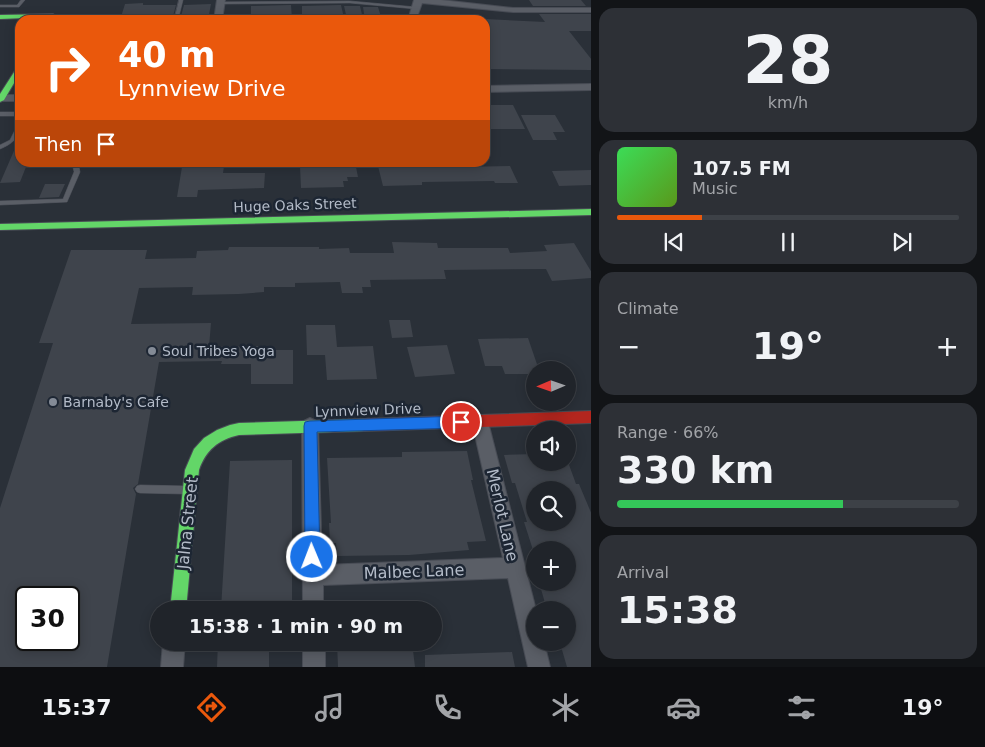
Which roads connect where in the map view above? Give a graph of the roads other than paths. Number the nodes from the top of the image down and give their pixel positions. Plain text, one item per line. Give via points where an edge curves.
1 (22, 0) edge
2 (181, 0) edge
3 (508, 0) edge
4 (220, 2) edge
5 (418, 3) edge
6 (57, 4) dead end
7 (0, 6) edge
8 (513, 10) junction
9 (591, 10) edge
10 (51, 15) edge
11 (177, 15) edge
12 (219, 15) edge
13 (414, 15) edge
14 (0, 17) edge
15 (15, 17) edge
16 (15, 75) edge
17 (591, 87) edge
18 (490, 89) edge
19 (15, 98) edge
20 (0, 99) edge
21 (0, 114) edge
22 (15, 114) edge
23 (15, 136) edge
24 (0, 147) edge
25 (76, 167) edge
26 (0, 203) edge
27 (591, 212) edge
28 (0, 227) edge
29 (591, 417) edge
30 (480, 422) junction
31 (310, 426) junction
32 (208, 440) joint
33 (140, 489) dead end
34 (190, 490) junction
35 (515, 568) junction
36 (312, 575) junction
37 (179, 601) edge
38 (313, 601) edge
39 (173, 651) edge
40 (314, 651) edge
41 (172, 667) edge
42 (314, 667) edge
43 (539, 667) edge

1 - 7 lane via 18,6
2 - 11 lane
3 - 8 street
4 - 5 lane
4 - 12 street
5 - 8 street
5 - 13 street
6 - 10 street
8 - 9 street
14 - 15 street
16 - 20 street
17 - 18 street
19 - 20 street
21 - 22 lane
23 - 24 lane via 12,142
25 - 26 lane via 65,201
27 - 28 street, Huge Oaks Street
29 - 30 street, Lynnview Drive
30 - 31 street, Lynnview Drive
30 - 35 street, Merlot Lane
31 - 32 street, Lynnview Drive via 239,429 222,432
31 - 36 street
32 - 34 street, Jalna Street via 197,453
33 - 34 lane
34 - 37 street, Jalna Street
35 - 36 street, Malbec Lane
35 - 43 street, Merlot Lane
36 - 38 street
39 - 41 street
40 - 42 street

